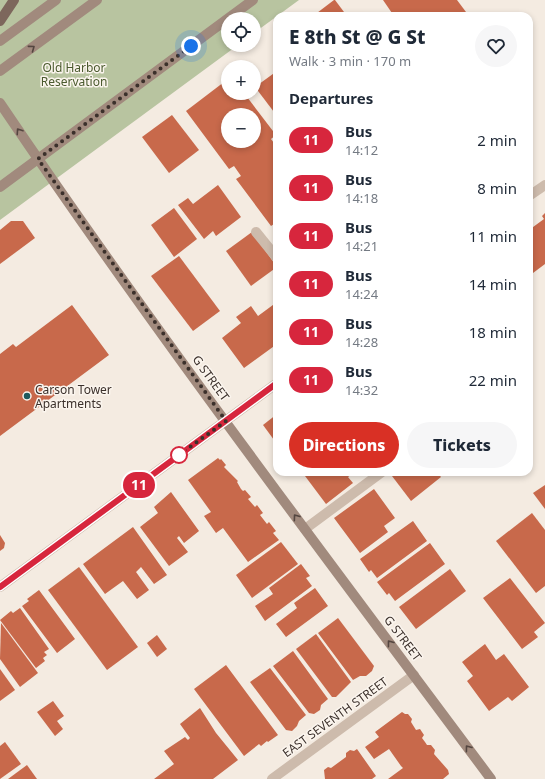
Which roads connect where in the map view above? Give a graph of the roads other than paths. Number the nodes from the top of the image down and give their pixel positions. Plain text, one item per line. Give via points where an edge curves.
1 (14, 0) edge
2 (56, 0) edge
3 (97, 0) edge
4 (253, 0) edge
5 (0, 21) edge
6 (0, 41) edge
7 (0, 71) edge
8 (0, 103) edge
9 (38, 159) junction
10 (545, 184) edge
11 (0, 187) edge
12 (533, 193) edge
13 (256, 232) dead end
14 (273, 253) edge
15 (273, 386) edge
16 (226, 421) junction
17 (377, 476) edge
18 (305, 529) junction
19 (0, 587) edge
20 (414, 675) junction
21 (272, 779) edge
22 (491, 779) edge

1 - 5 main road
2 - 6 street
7 -> 3 street
4 - 9 street
9 -> 8 street, G STREET
9 - 11 street
9 - 16 street, G STREET
10 - 12 street
13 - 14 street
15 - 16 street
18 -> 16 street, G STREET
16 - 19 street
17 - 18 street
20 -> 18 street, G STREET
20 - 21 street, EAST SEVENTH STREET
22 -> 20 street, G STREET

